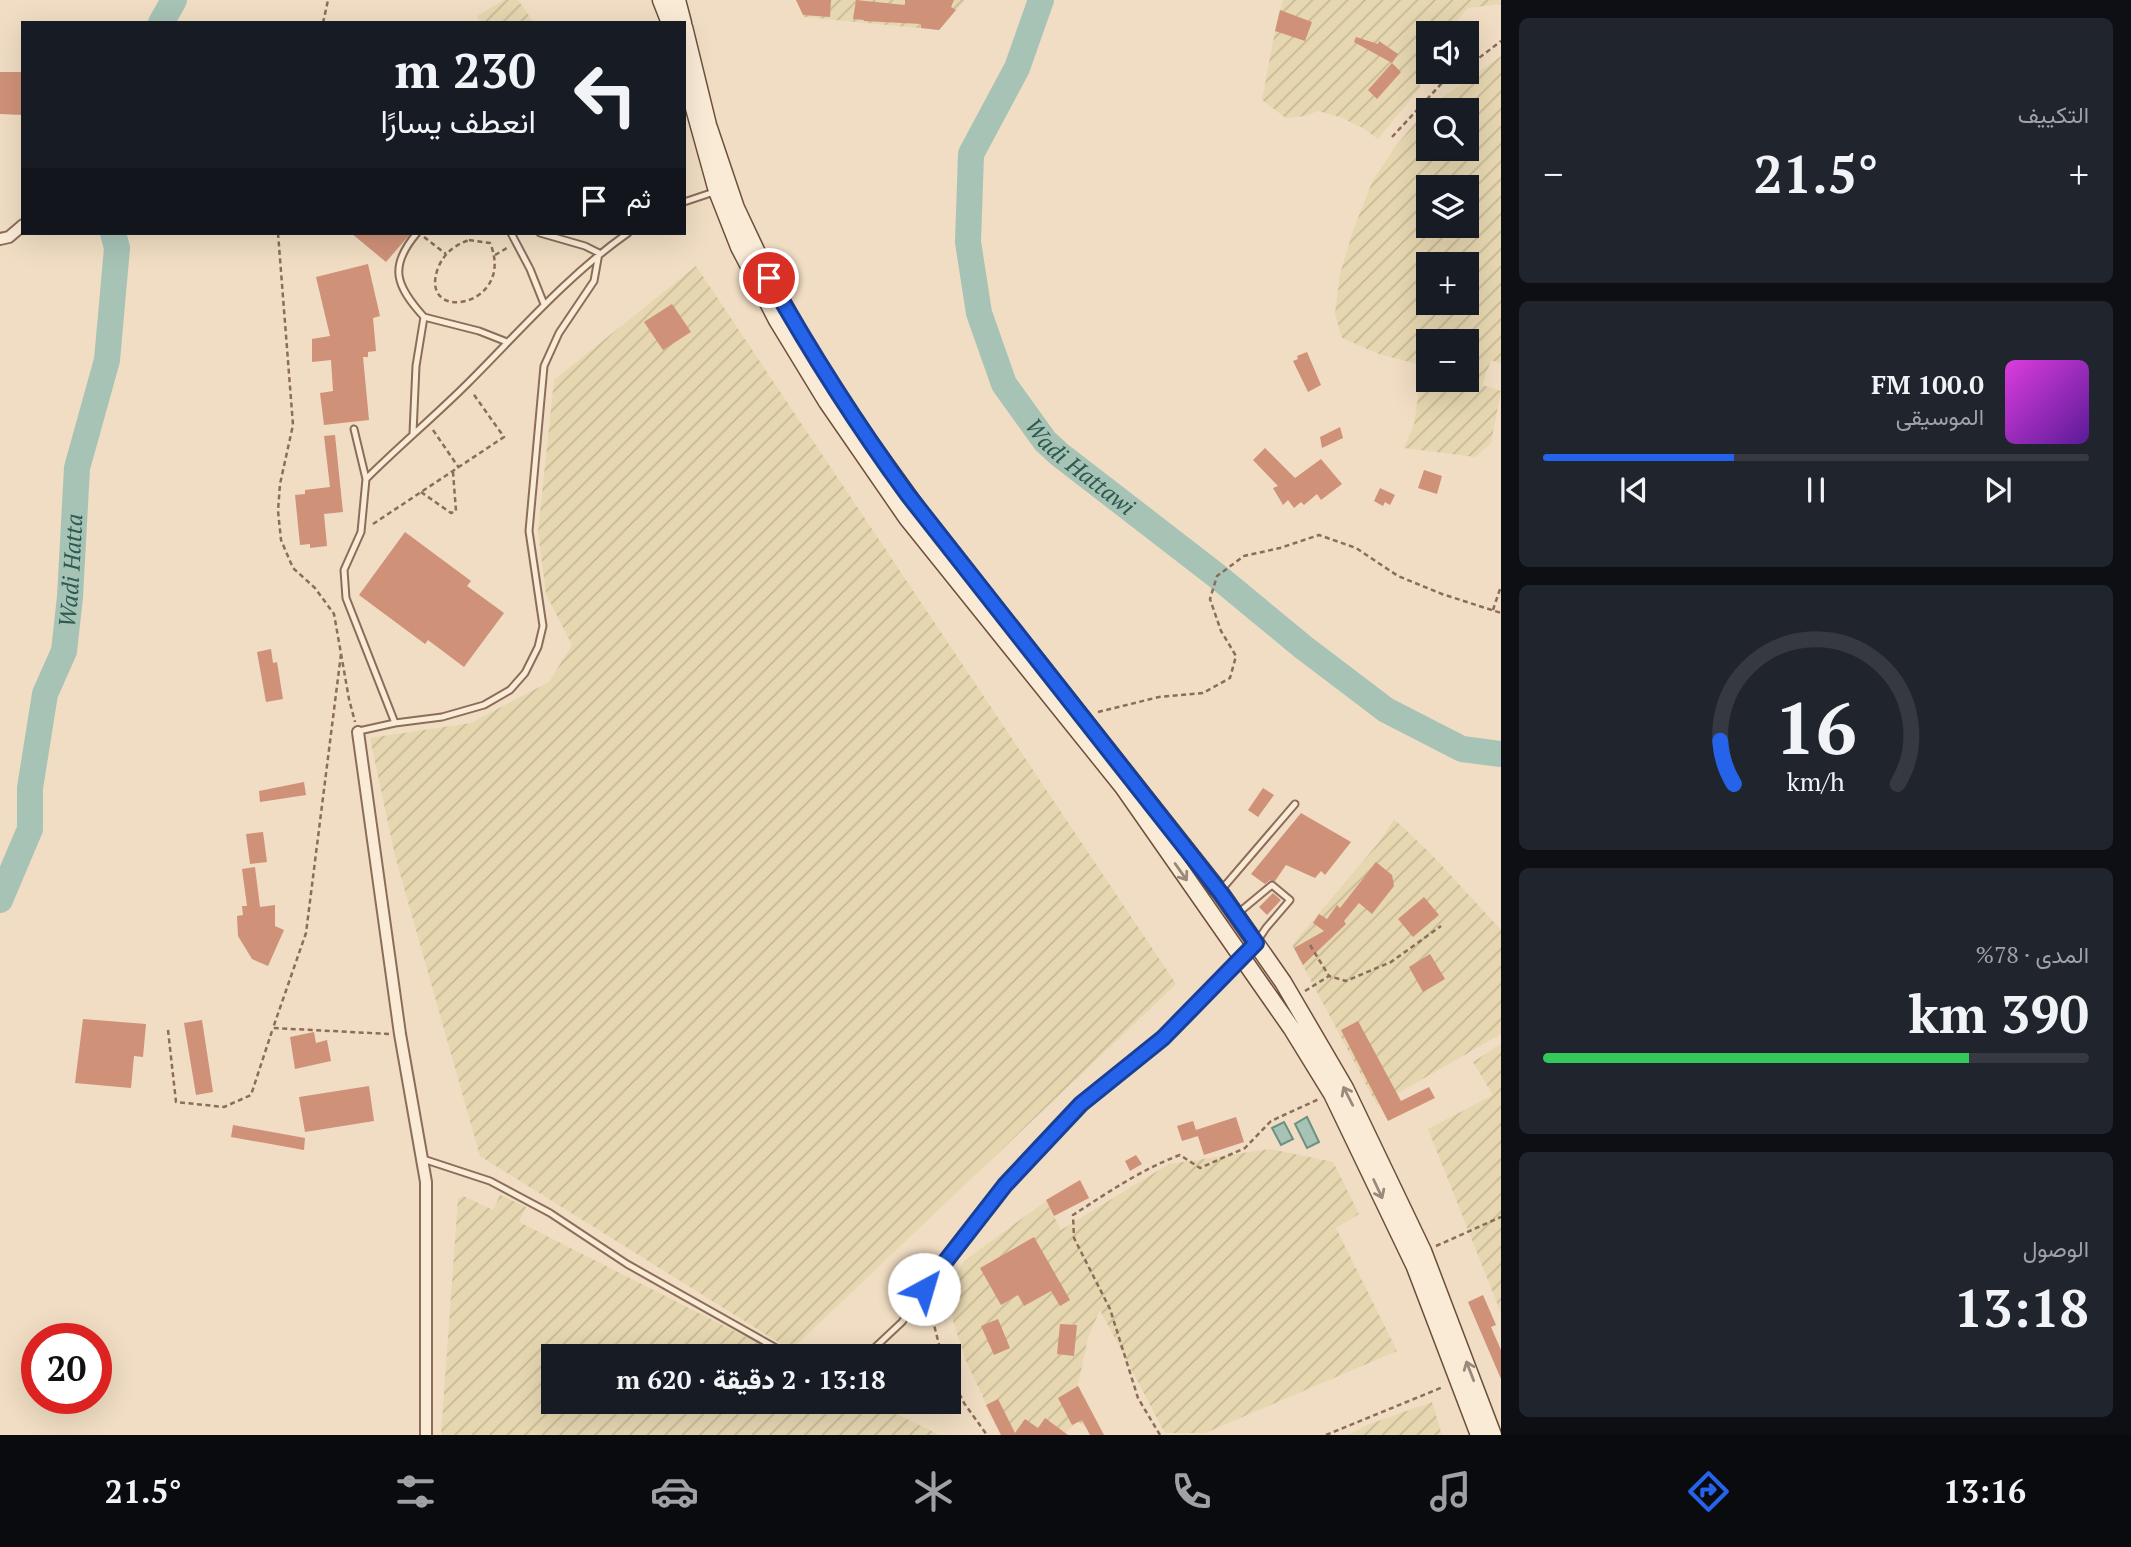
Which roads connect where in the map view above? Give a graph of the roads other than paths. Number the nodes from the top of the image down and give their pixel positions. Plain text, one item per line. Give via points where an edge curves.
1 (661, 0) edge
2 (677, 0) edge
3 (669, 21) edge
4 (683, 21) edge
5 (686, 33) edge
6 (686, 79) edge
7 (717, 191) junction
8 (686, 201) edge
9 (21, 227) edge
10 (416, 235) edge
11 (512, 235) edge
12 (547, 235) edge
13 (625, 235) edge
14 (0, 239) edge
15 (599, 253) junction
16 (544, 304) junction
17 (424, 317) junction
18 (508, 342) junction
19 (354, 429) dead end
20 (413, 433) junction
21 (366, 479) junction
22 (395, 723) junction
23 (358, 732) joint
24 (1295, 804) dead end
25 (1220, 892) junction
26 (1236, 915) junction
27 (1256, 943) junction
28 (1241, 958) junction
29 (421, 1159) junction
30 (769, 1344) edge
31 (879, 1344) edge
32 (426, 1435) edge
33 (1479, 1435) edge
34 (1493, 1435) edge

1 - 3 main road
2 - 4 main road
5 - 25 main road via 736,208 811,354 915,505
6 - 7 main road
7 - 8 lane
7 -> 28 main road via 756,283 856,446 950,574 1122,787
9 - 14 street
10 - 17 lane via 397,265 400,283
11 - 16 lane
12 - 15 lane
13 - 15 lane
15 - 16 lane
15 - 22 lane via 594,281 559,333 544,366 529,531 543,626 538,647 510,690 484,705
16 - 18 lane
17 - 18 lane
17 - 20 lane
18 - 20 lane
19 - 21 lane
20 - 21 lane
21 - 22 lane via 361,532 344,570 346,598
22 - 23 lane
23 - 29 street
24 - 25 lane
25 - 26 main road
26 - 27 main road
26 - 27 lane via 1272,885 1290,900
27 - 28 lane
34 -> 27 main road via 1423,1251 1345,1088
28 - 31 lane via 1163,1038 1081,1104 1005,1185 902,1322
28 -> 33 main road via 1332,1094 1415,1267
29 - 30 lane via 491,1181
29 - 32 street via 426,1182

